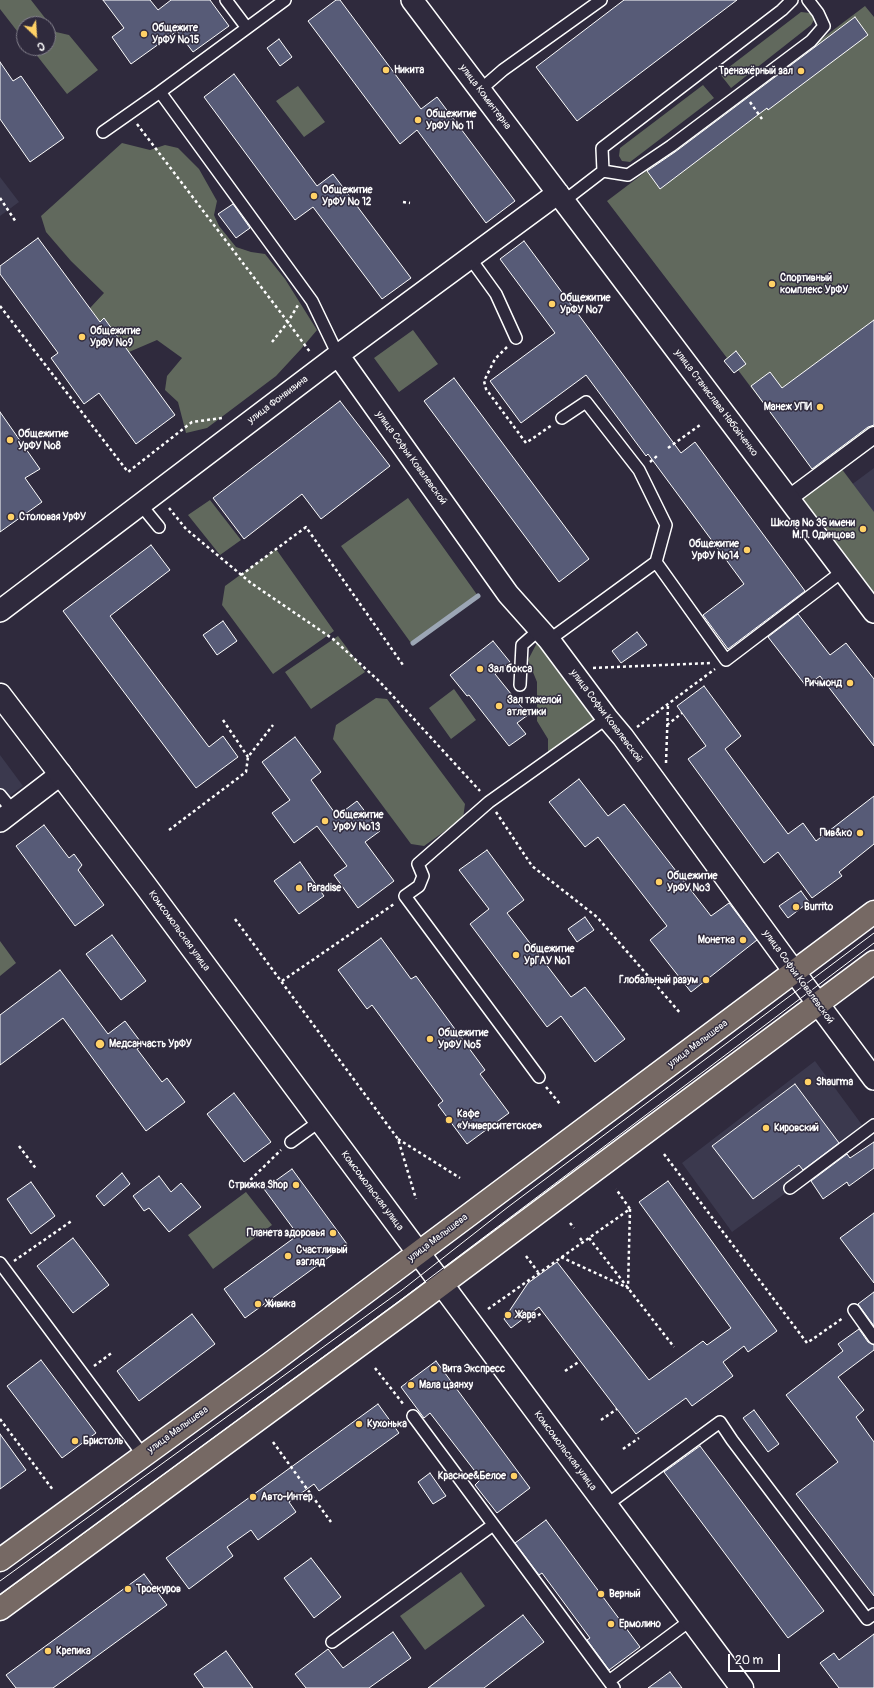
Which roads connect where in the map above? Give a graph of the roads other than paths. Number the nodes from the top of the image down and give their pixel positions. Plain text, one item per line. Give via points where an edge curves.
1 (226, 0) edge
2 (285, 0) edge
3 (412, 0) edge
4 (601, 0) edge
5 (792, 0) edge
6 (808, 0) edge
7 (247, 28) junction
8 (480, 90) junction
9 (160, 92) junction
10 (103, 132) dead end
11 (603, 171) junction
12 (561, 197) junction
13 (470, 258) junction
14 (516, 338) road end
15 (338, 355) junction
16 (562, 418) road end
17 (874, 435) edge
18 (788, 498) junction
19 (141, 504) junction
20 (160, 527) dead end
21 (656, 562) junction
22 (843, 571) junction
23 (0, 611) edge
24 (874, 612) edge
25 (544, 635) junction
26 (520, 685) dead end
27 (0, 695) edge
28 (606, 718) junction
29 (61, 774) junction
30 (0, 794) edge
31 (6, 816) edge
32 (874, 912) edge
33 (874, 962) edge
34 (794, 972) junction
35 (818, 1004) junction
36 (538, 1077) road end
37 (874, 1079) edge
38 (320, 1121) junction
39 (874, 1125) edge
40 (291, 1142) road end
41 (790, 1188) dead end
42 (418, 1253) junction
43 (2, 1266) edge
44 (442, 1284) junction
45 (854, 1310) road end
46 (874, 1338) edge
47 (412, 1416) road end
48 (143, 1455) junction
49 (605, 1506) junction
50 (493, 1525) junction
51 (0, 1560) edge
52 (0, 1609) edge
53 (874, 1614) edge
54 (690, 1620) junction
55 (332, 1642) dead end
56 (611, 1684) edge
57 (742, 1688) edge

1 - 7 lane
2 - 7 lane
3 - 8 street, улица Коминтерна
4 - 8 lane via 503,70
5 - 11 lane via 602,148
6 - 11 lane via 824,26 811,41 671,146 628,175
7 - 9 lane
8 - 12 street, улица Коминтерна
9 - 10 lane
9 - 15 lane via 312,301
11 - 12 lane
12 - 13 street, улица Фонвизина
12 - 18 street, улица Станислава Набойченко
13 - 14 lane via 496,294
13 - 15 street, улица Фонвизина
15 - 19 street, улица Фонвизина
15 - 25 street, улица Софьи Ковалевской via 508,594
16 - 21 lane via 586,402 639,470 666,525
17 - 18 street
18 - 22 street, улица Станислава Набойченко
19 - 20 lane
19 - 23 street, улица Фонвизина
21 - 22 lane via 725,661
21 - 25 lane
22 - 24 street, улица Станислава Набойченко
25 - 26 lane via 522,645
25 - 28 street, улица Софьи Ковалевской
27 - 29 main road, Комсомольская улица
28 - 34 street, улица Софьи Ковалевской via 624,737
28 - 36 lane via 489,802 418,864 423,876 419,886 405,896
29 - 31 street
29 - 38 main road, Комсомольская улица
30 - 31 lane
32 - 34 main road, улица Малышева
33 - 35 main road
34 - 35 street, улица Софьи Ковалевской
34 - 42 main road, улица Малышева
35 - 37 street, улица Софьи Ковалевской
35 - 44 main road
38 - 40 lane
38 - 42 main road, Комсомольская улица
39 - 41 lane
42 - 44 main road, Комсомольская улица
42 - 48 main road, улица Малышева
43 - 48 lane
44 - 49 main road, Комсомольская улица
44 - 52 main road
45 - 46 lane
47 - 50 lane
48 - 51 main road, улица Малышева
49 - 53 lane via 720,1422 867,1619
49 - 54 main road, Комсомольская улица
50 - 55 lane
50 - 56 lane
54 - 56 lane
54 - 57 main road, Комсомольская улица

